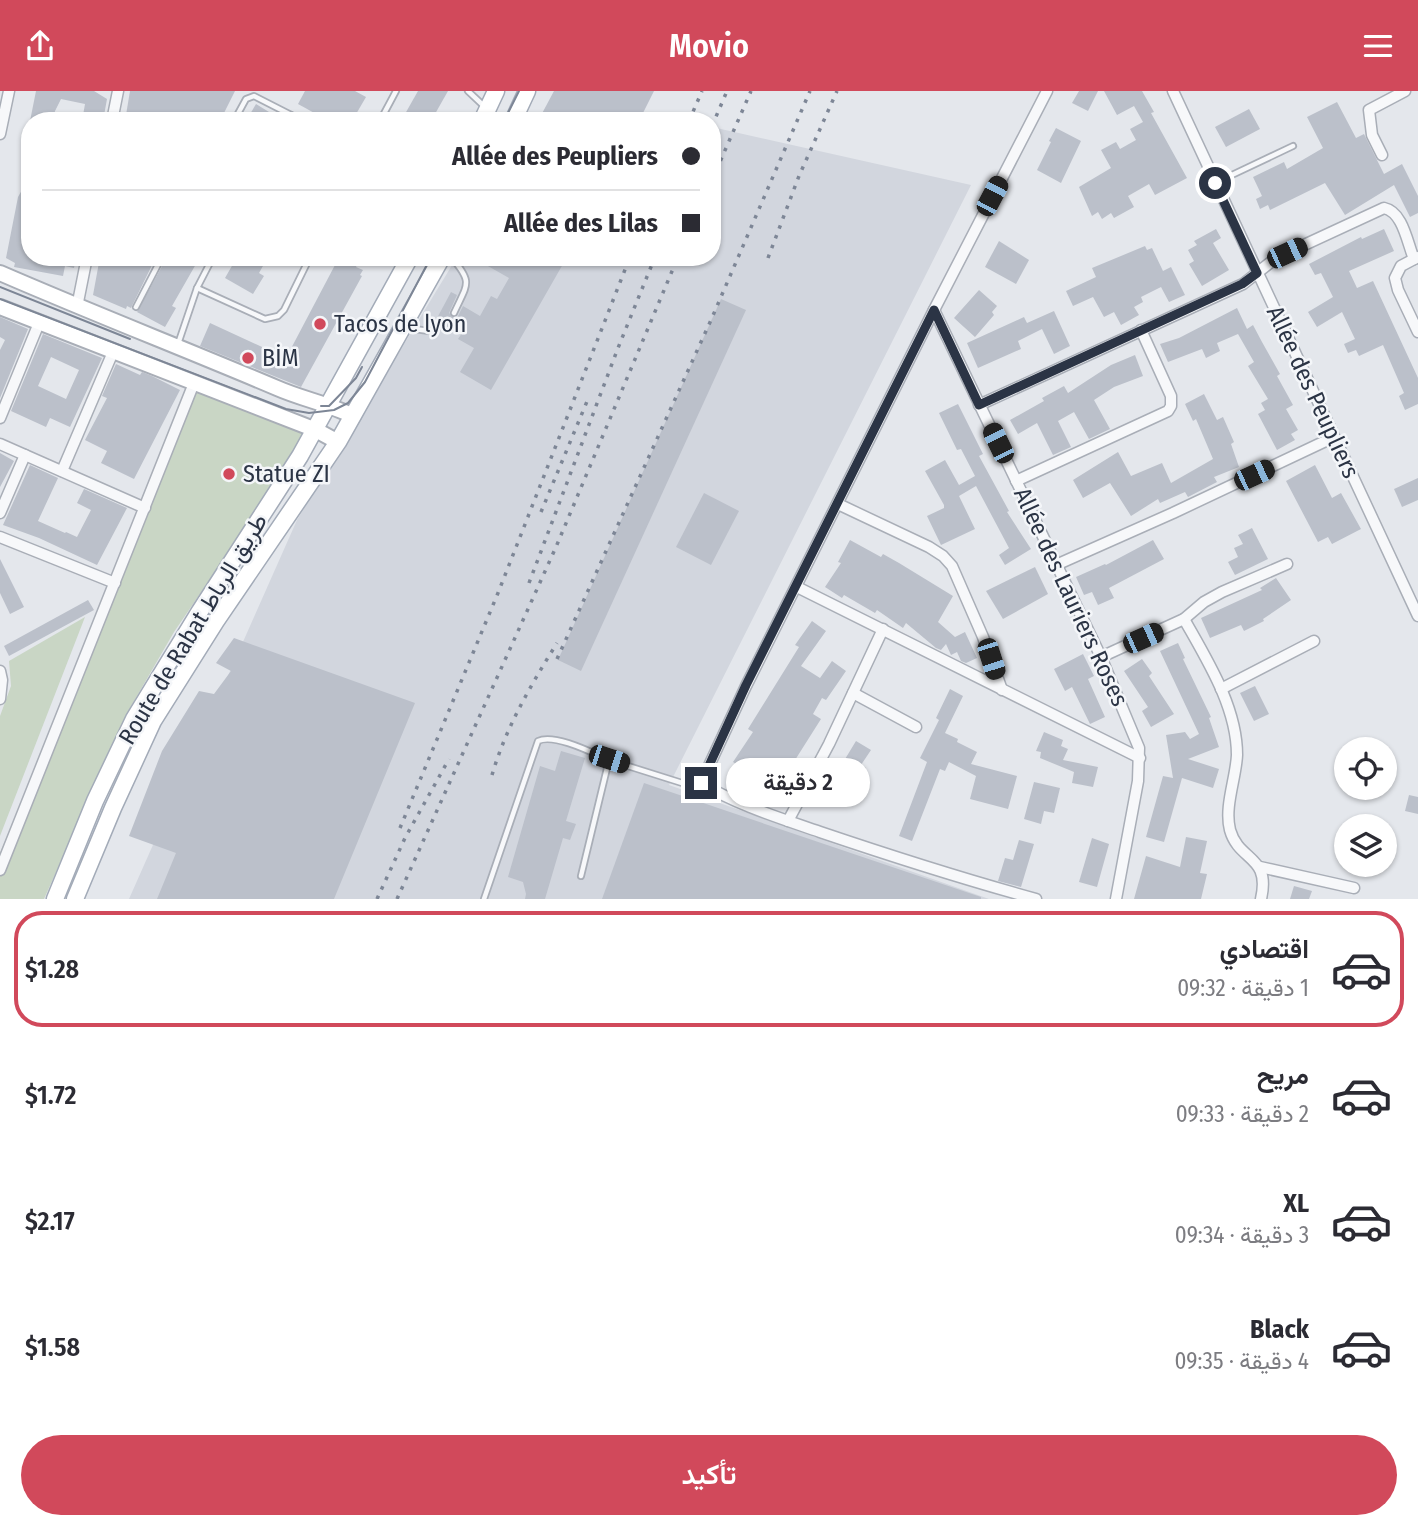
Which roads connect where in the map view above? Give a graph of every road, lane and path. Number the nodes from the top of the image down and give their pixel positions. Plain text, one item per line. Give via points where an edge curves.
1 (9, 91) edge
2 (118, 91) edge
3 (396, 91) edge
4 (468, 91) edge
5 (496, 91) edge
6 (527, 91) edge
7 (1047, 91) edge
8 (1173, 91) edge
9 (1405, 91) edge
10 (114, 112) edge
11 (239, 112) edge
12 (287, 112) edge
13 (385, 112) edge
14 (483, 112) edge
15 (486, 112) edge
16 (517, 112) edge
17 (0, 134) edge
18 (1293, 146) dead end
19 (1382, 155) dead end
20 (1215, 183) junction
21 (1416, 258) edge
22 (85, 266) edge
23 (157, 266) edge
24 (209, 266) edge
25 (306, 266) edge
26 (405, 266) edge
27 (437, 266) edge
28 (458, 266) edge
29 (0, 273) edge
30 (1257, 273) junction
31 (197, 288) junction
32 (0, 307) edge
33 (78, 307) junction
34 (136, 307) dead end
35 (934, 310) junction
36 (454, 313) dead end
37 (39, 323) junction
38 (445, 324) dead end
39 (403, 327) junction
40 (1140, 330) junction
41 (1418, 332) edge
42 (177, 345) junction
43 (113, 352) junction
44 (194, 383) junction
45 (979, 405) junction
46 (328, 406) junction
47 (353, 416) junction
48 (0, 418) edge
49 (316, 430) junction
50 (1334, 437) junction
51 (338, 442) junction
52 (0, 443) edge
53 (25, 455) junction
54 (61, 471) junction
55 (1016, 481) junction
56 (838, 504) junction
57 (145, 507) junction
58 (0, 513) edge
59 (0, 537) edge
60 (1286, 564) dead end
61 (1056, 565) junction
62 (115, 583) junction
63 (797, 587) junction
64 (1418, 616) edge
65 (1184, 619) junction
66 (883, 629) junction
67 (1314, 642) dead end
68 (1101, 657) junction
69 (0, 671) edge
70 (1221, 689) junction
71 (1002, 690) junction
72 (853, 693) junction
73 (0, 699) edge
74 (916, 727) dead end
75 (1140, 758) junction
76 (609, 759) junction
77 (701, 783) junction
78 (788, 821) junction
79 (2, 861) edge
80 (1260, 867) junction
81 (581, 876) dead end
82 (1354, 888) dead end
83 (55, 899) edge
84 (75, 899) edge
85 (484, 899) edge
86 (1036, 899) edge
87 (1116, 899) edge
88 (1261, 899) edge

1 - 17 street
2 - 10 street
3 - 13 lane
4 - 14 lane
5 - 15 main road
6 - 16 main road
7 - 35 street
8 - 20 street, Allée des Peupliers
9 - 19 street via 1369,110 1372,135
11 - 12 lane via 249,96 254,96
18 - 20 lane
20 - 30 street, Allée des Peupliers
21 - 30 street via 1399,219 1384,208 1276,258
21 - 41 street via 1398,270 1395,278
22 - 33 street
23 - 34 lane
24 - 31 lane
25 - 31 lane via 284,310 272,319
26 - 46 main road, Route de Rabat طريق الرباط
27 - 39 main road, Route de Rabat طريق الرباط
28 - 36 lane via 467,282
29 - 33 street
30 - 40 street
30 - 50 street, Allée des Peupliers
31 - 42 lane
32 - 37 street
33 - 42 street
35 - 45 street, Allée des Lauriers Roses
35 - 56 street
37 - 43 street
37 - 48 street
38 - 39 lane via 429,331
39 - 47 main road, Route de Rabat طريق الرباط
40 - 45 street
40 - 55 street via 1171,396 1168,411
42 - 46 street
43 - 44 street
43 - 54 street
44 - 49 street
44 - 57 street
45 - 55 street, Allée des Lauriers Roses
46 - 47 street
46 - 49 main road, Route de Rabat طريق الرباط
47 - 51 main road, Route de Rabat طريق الرباط
49 - 51 street
49 - 83 main road, Route de Rabat طريق الرباط via 134,719
50 - 61 street
50 - 64 street, Allée des Peupliers
51 - 84 main road, Route de Rabat طريق الرباط via 160,710
52 - 53 street
53 - 54 street
53 - 58 street
54 - 57 street
55 - 61 street, Allée des Lauriers Roses
56 - 63 street
56 - 71 street via 943,556 983,637
57 - 62 street
59 - 62 street
60 - 65 street via 1222,592
61 - 68 street, Allée des Lauriers Roses
62 - 79 street
63 - 66 street
63 - 77 street
65 - 68 street
65 - 70 street
66 - 71 street
66 - 72 street
67 - 70 street
68 - 75 street, Allée des Lauriers Roses via 1137,740
69 - 73 street
70 - 80 street via 1236,743 1230,829 1237,844
71 - 75 street
72 - 74 street
72 - 78 street
75 - 87 street, Allée des Lauriers Roses
76 - 77 lane via 682,783
76 - 81 lane
76 - 85 lane via 568,743 538,741
77 - 78 street
78 - 86 street
80 - 82 street
80 - 88 street via 1264,879

